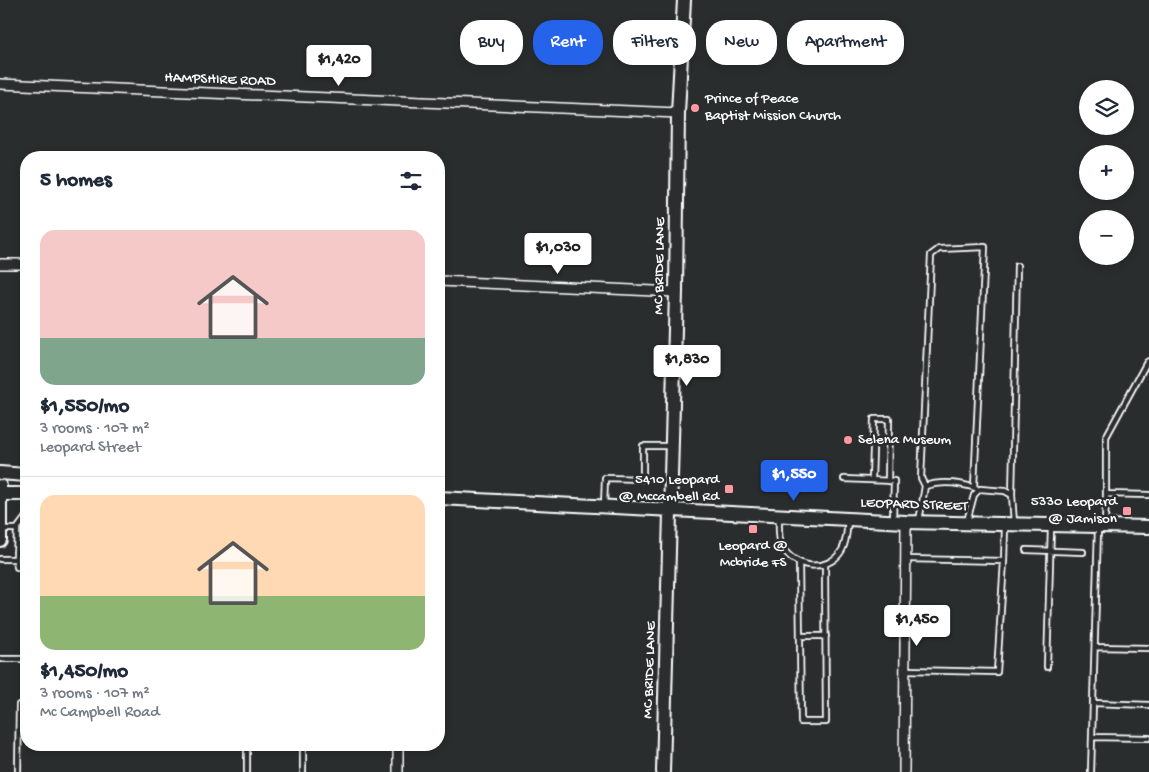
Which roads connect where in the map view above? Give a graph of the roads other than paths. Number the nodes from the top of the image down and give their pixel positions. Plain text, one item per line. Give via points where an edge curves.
1 (684, 0) edge
2 (0, 84) edge
3 (678, 114) junction
4 (0, 264) edge
5 (20, 264) edge
6 (1017, 266) dead end
7 (445, 282) edge
8 (676, 292) junction
9 (1149, 361) edge
10 (672, 446) junction
11 (0, 473) edge
12 (20, 475) edge
13 (844, 479) dead end
14 (872, 480) junction
15 (888, 481) junction
16 (925, 486) junction
17 (974, 487) junction
18 (980, 489) junction
19 (0, 491) edge
20 (20, 493) edge
21 (1106, 494) junction
22 (1012, 495) junction
23 (1149, 495) edge
24 (445, 498) edge
25 (604, 507) junction
26 (670, 510) junction
27 (778, 515) junction
28 (848, 519) junction
29 (892, 522) junction
30 (912, 522) junction
31 (967, 523) junction
32 (1009, 524) junction
33 (20, 525) edge
34 (1051, 525) junction
35 (1102, 526) junction
36 (1149, 527) edge
37 (0, 529) edge
38 (17, 529) junction
39 (0, 540) edge
40 (1026, 550) dead end
41 (20, 551) edge
42 (1050, 551) junction
43 (16, 552) junction
44 (1083, 552) dead end
45 (0, 559) edge
46 (16, 559) junction
47 (906, 559) junction
48 (1004, 561) junction
49 (799, 563) junction
50 (825, 565) junction
51 (20, 568) edge
52 (800, 636) junction
53 (826, 636) junction
54 (1095, 647) junction
55 (1149, 648) edge
56 (0, 659) edge
57 (20, 659) edge
58 (1047, 667) dead end
59 (905, 670) junction
60 (1093, 703) junction
61 (19, 705) dead end
62 (1149, 705) edge
63 (1092, 737) junction
64 (1149, 738) edge
65 (248, 751) edge
66 (303, 751) edge
67 (398, 751) edge
68 (18, 772) edge
69 (247, 772) edge
70 (303, 772) edge
71 (398, 772) edge
72 (663, 772) edge
73 (904, 772) edge
74 (1091, 772) edge

1 - 3 main road, MC BRIDE LANE
2 - 3 street, HAMPSHIRE ROAD
3 - 8 main road, MC BRIDE LANE
4 - 5 street
6 - 22 lane
7 - 8 street
8 - 10 main road, MC BRIDE LANE
9 - 21 lane via 1106,437
10 - 25 lane via 643,446 643,479 605,478
10 - 26 main road, MC BRIDE LANE
11 - 12 main road
13 - 14 lane
14 - 15 lane
14 - 15 lane via 874,419 889,419
15 - 29 lane via 894,481
16 - 17 lane via 942,483
16 - 17 lane via 922,478 931,255 939,249 985,247
16 - 30 lane
17 - 18 lane
18 - 22 lane via 1005,490
18 - 31 lane via 974,495
19 - 20 main road
19 - 37 main road
21 - 23 lane
21 - 35 lane
22 - 32 lane
24 - 25 main road, LEOPARD STREET
25 - 26 main road, LEOPARD STREET
26 - 27 main road, LEOPARD STREET
26 - 72 main road, MC BRIDE LANE
27 - 28 main road, LEOPARD STREET
27 - 49 lane via 782,544 791,558
28 - 29 main road, LEOPARD STREET
28 - 50 lane via 842,550
29 - 30 main road, LEOPARD STREET
30 - 31 main road, LEOPARD STREET
30 - 47 street
31 - 32 main road, LEOPARD STREET
32 - 34 main road, LEOPARD STREET
32 - 48 lane
33 - 38 lane
34 - 35 main road, LEOPARD STREET
34 - 42 lane
35 - 36 main road, LEOPARD STREET
35 - 54 lane
37 - 38 lane
37 - 39 main road
38 - 43 lane
40 - 42 lane
41 - 43 lane
42 - 44 lane
42 - 58 lane
43 - 46 lane
45 - 46 lane
46 - 51 lane via 17,568
47 - 48 lane
47 - 59 street
48 - 59 lane via 997,672
49 - 50 lane
49 - 52 lane
50 - 53 lane
52 - 53 lane
52 - 53 lane via 800,722 826,722
54 - 55 lane
54 - 60 lane
56 - 57 lane
59 - 73 street
60 - 62 lane
60 - 63 lane
61 - 68 lane
63 - 64 lane
63 - 74 lane
65 - 69 lane
66 - 70 lane
67 - 71 street

